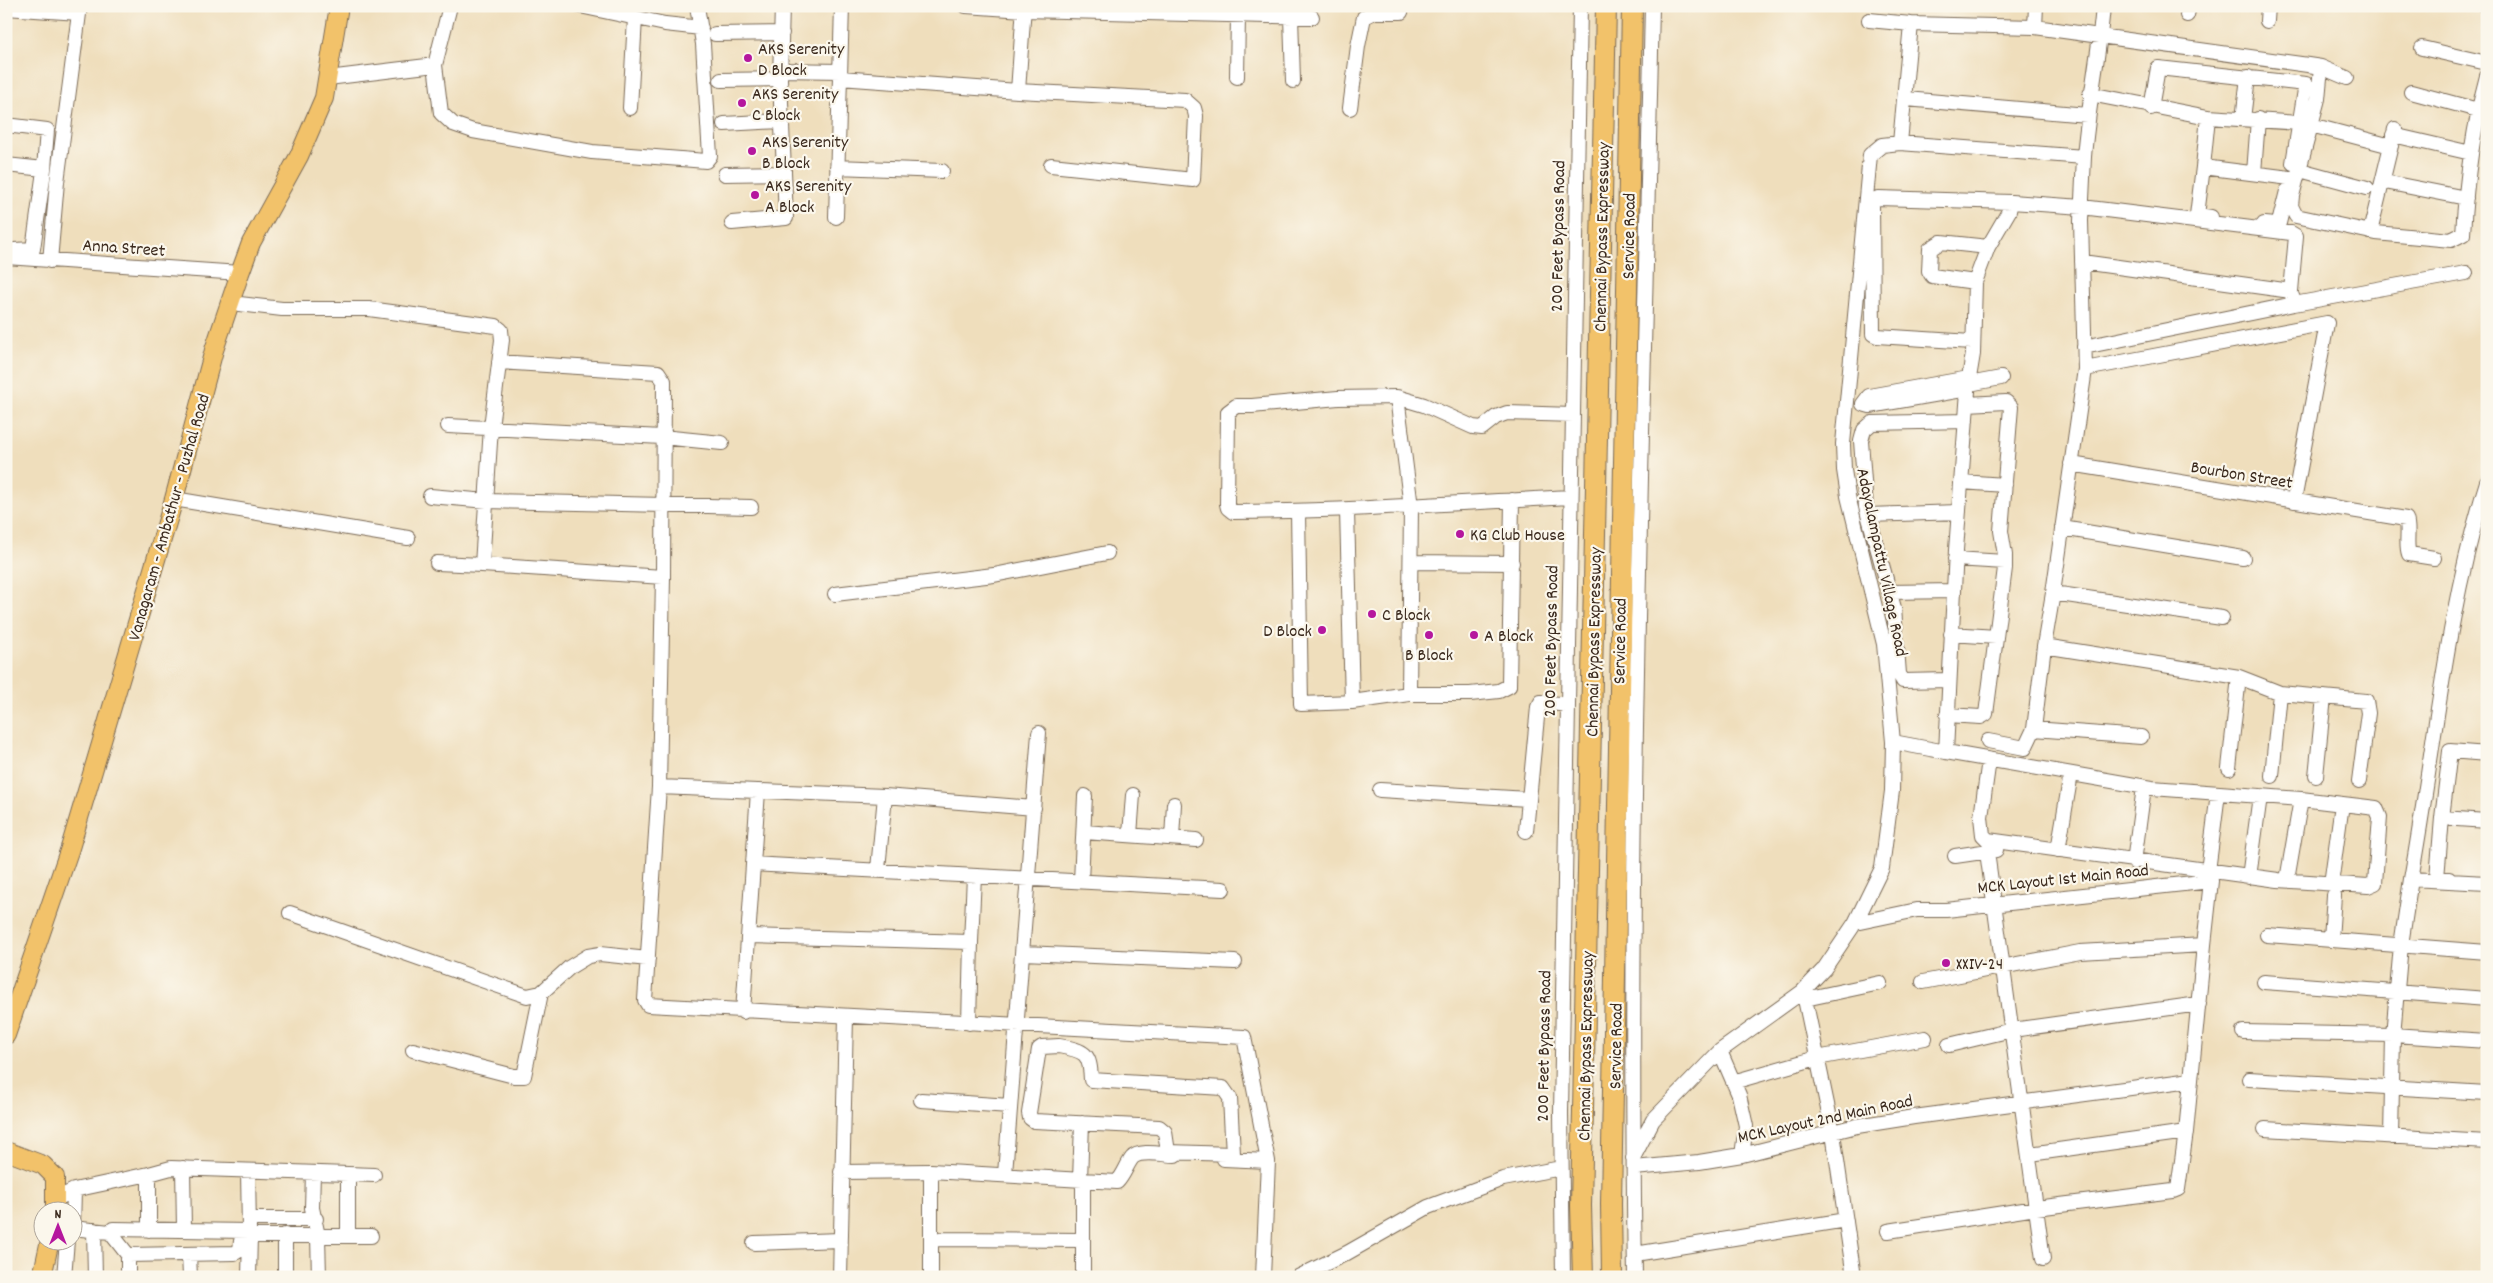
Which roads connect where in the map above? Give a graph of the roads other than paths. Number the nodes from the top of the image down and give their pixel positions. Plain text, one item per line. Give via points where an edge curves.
1 (339, 6) edge
2 (450, 6) edge
3 (580, 6) edge
4 (697, 6) edge
5 (782, 6) edge
6 (842, 6) edge
7 (966, 6) edge
8 (1403, 6) edge
9 (1580, 6) edge
10 (1606, 6) edge
11 (1632, 6) edge
12 (1652, 6) edge
13 (2036, 6) edge
14 (2103, 6) edge
15 (2268, 6) edge
16 (6, 8) edge
17 (1024, 8) edge
18 (598, 9) edge
19 (80, 10) edge
20 (1238, 15) junction
21 (1291, 16) junction
22 (1312, 17) dead end
23 (635, 18) junction
24 (1869, 20) dead end
25 (2267, 21) dead end
26 (1911, 24) junction
27 (2035, 27) junction
28 (701, 28) junction
29 (782, 33) junction
30 (715, 34) dead end
31 (2101, 36) junction
32 (2422, 48) dead end
33 (2487, 63) edge
34 (435, 65) junction
35 (2321, 67) junction
36 (781, 75) junction
37 (840, 75) junction
38 (2487, 76) edge
39 (1237, 77) dead end
40 (2248, 77) junction
41 (328, 78) junction
42 (2347, 78) dead end
43 (721, 80) dead end
44 (1293, 81) dead end
45 (1018, 91) junction
46 (2411, 92) dead end
47 (2090, 94) junction
48 (1906, 99) junction
49 (630, 108) dead end
50 (1350, 108) dead end
51 (2151, 108) junction
52 (2478, 110) junction
53 (2087, 115) junction
54 (2208, 117) junction
55 (2243, 119) junction
56 (2258, 119) junction
57 (781, 122) junction
58 (724, 124) dead end
59 (2306, 124) junction
60 (6, 125) edge
61 (2393, 136) junction
62 (1900, 143) junction
63 (2472, 153) junction
64 (2084, 157) junction
65 (1051, 164) dead end
66 (6, 165) edge
67 (837, 167) junction
68 (2203, 167) junction
69 (942, 171) dead end
70 (43, 173) junction
71 (782, 173) junction
72 (2254, 173) junction
73 (726, 174) dead end
74 (2295, 174) junction
75 (58, 179) junction
76 (2390, 183) dead end
77 (2367, 188) dead end
78 (2466, 198) junction
79 (2011, 202) junction
80 (2082, 206) junction
81 (836, 218) dead end
82 (732, 223) dead end
83 (2370, 232) junction
84 (1988, 247) junction
85 (6, 249) edge
86 (6, 257) edge
87 (50, 261) junction
88 (2082, 262) junction
89 (240, 272) junction
90 (2466, 273) dead end
91 (1975, 282) junction
92 (2292, 298) junction
93 (231, 303) junction
94 (2242, 315) junction
95 (2188, 326) junction
96 (2247, 338) junction
97 (1972, 342) junction
98 (2084, 347) junction
99 (2193, 348) junction
100 (499, 362) junction
101 (2085, 368) junction
102 (2001, 378) dead end
103 (1969, 383) junction
104 (1397, 397) junction
105 (1967, 404) junction
106 (1846, 405) junction
107 (1573, 415) junction
108 (1966, 421) junction
109 (448, 426) dead end
110 (491, 428) junction
111 (662, 437) junction
112 (722, 443) dead end
113 (2072, 464) junction
114 (1961, 482) junction
115 (2487, 482) edge
116 (2005, 485) junction
117 (430, 496) dead end
118 (1572, 497) junction
119 (174, 499) junction
120 (1512, 500) junction
121 (487, 501) junction
122 (2294, 501) junction
123 (664, 505) junction
124 (1411, 506) junction
125 (751, 507) dead end
126 (1348, 511) junction
127 (1298, 512) junction
128 (1959, 512) junction
129 (1868, 515) junction
130 (2062, 528) junction
131 (408, 538) dead end
132 (1107, 553) dead end
133 (2243, 558) dead end
134 (2434, 558) dead end
135 (1955, 560) junction
136 (1411, 562) junction
137 (2005, 562) junction
138 (437, 563) dead end
139 (1512, 563) junction
140 (482, 565) junction
141 (663, 577) junction
142 (1954, 591) junction
143 (1890, 592) junction
144 (2053, 593) junction
145 (835, 594) dead end
146 (2222, 618) dead end
147 (1951, 634) junction
148 (1996, 637) junction
149 (2044, 646) junction
150 (2239, 677) junction
151 (1949, 680) junction
152 (2280, 693) junction
153 (1409, 694) junction
154 (2324, 697) junction
155 (1352, 702) junction
156 (1568, 705) junction
157 (1947, 715) junction
158 (2034, 729) junction
159 (1039, 734) dead end
160 (2141, 737) dead end
161 (1988, 741) dead end
162 (1893, 742) junction
163 (1946, 752) junction
164 (2487, 754) edge
165 (1989, 760) junction
166 (2229, 768) dead end
167 (2071, 774) junction
168 (2272, 776) dead end
169 (2316, 776) dead end
170 (2359, 781) dead end
171 (659, 787) junction
172 (2144, 787) junction
173 (1380, 790) dead end
174 (758, 791) junction
175 (2218, 793) junction
176 (1133, 795) dead end
177 (885, 796) junction
178 (1085, 796) dead end
179 (2260, 796) junction
180 (1528, 799) junction
181 (2300, 799) junction
182 (1174, 804) dead end
183 (2342, 804) junction
184 (1034, 808) junction
185 (2442, 818) junction
186 (2487, 821) edge
187 (1526, 830) dead end
188 (1084, 832) junction
189 (1130, 835) junction
190 (1172, 838) junction
191 (1196, 840) dead end
192 (2015, 848) dead end
193 (2058, 850) junction
194 (1987, 852) junction
195 (1955, 856) dead end
196 (2134, 862) junction
197 (753, 864) junction
198 (878, 869) junction
199 (2208, 871) junction
200 (974, 876) junction
201 (2249, 877) junction
202 (1029, 878) junction
203 (2411, 879) junction
204 (2287, 880) junction
205 (1081, 881) junction
206 (2487, 882) edge
207 (1223, 889) dead end
208 (2332, 890) junction
209 (1994, 903) junction
210 (290, 913) dead end
211 (1855, 923) junction
212 (2267, 935) dead end
213 (748, 936) junction
214 (2331, 940) junction
215 (971, 942) junction
216 (2204, 945) junction
217 (2401, 946) junction
218 (2487, 952) edge
219 (1023, 953) junction
220 (648, 959) junction
221 (1235, 962) dead end
222 (2003, 965) junction
223 (1923, 982) dead end
224 (2264, 982) dead end
225 (1880, 983) dead end
226 (2397, 991) junction
227 (541, 992) junction
228 (1804, 996) junction
229 (2487, 999) edge
230 (2199, 1004) junction
231 (743, 1012) junction
232 (846, 1017) junction
233 (969, 1023) junction
234 (1016, 1026) junction
235 (1046, 1027) junction
236 (2012, 1030) junction
237 (2243, 1032) dead end
238 (6, 1035) edge
239 (2393, 1035) junction
240 (1925, 1038) dead end
241 (2487, 1041) edge
242 (1949, 1045) dead end
243 (1046, 1046) junction
244 (413, 1050) dead end
245 (1720, 1051) junction
246 (1817, 1058) junction
247 (2249, 1078) dead end
248 (2190, 1080) junction
249 (1733, 1082) junction
250 (2392, 1089) junction
251 (2487, 1093) edge
252 (921, 1100) dead end
253 (2023, 1101) junction
254 (1010, 1106) junction
255 (1082, 1123) junction
256 (2265, 1129) dead end
257 (1833, 1132) junction
258 (2186, 1132) junction
259 (2391, 1137) junction
260 (2487, 1142) edge
261 (6, 1151) edge
262 (2030, 1154) junction
263 (1742, 1155) junction
264 (1268, 1162) junction
265 (1634, 1163) junction
266 (183, 1168) junction
267 (1561, 1170) junction
268 (248, 1171) junction
269 (931, 1171) junction
270 (841, 1172) junction
271 (313, 1173) junction
272 (149, 1174) junction
273 (348, 1174) junction
274 (374, 1174) dead end
275 (1005, 1174) junction
276 (1082, 1180) junction
277 (74, 1190) junction
278 (55, 1200) edge
279 (61, 1200) edge
280 (73, 1200) edge
281 (2036, 1208) junction
282 (249, 1219) junction
283 (316, 1219) junction
284 (1846, 1220) junction
285 (184, 1229) junction
286 (94, 1230) junction
287 (149, 1230) junction
288 (82, 1231) edge
289 (1888, 1231) dead end
290 (110, 1232) junction
291 (250, 1235) junction
292 (285, 1235) junction
293 (348, 1235) junction
294 (318, 1236) junction
295 (371, 1236) dead end
296 (931, 1239) junction
297 (840, 1240) junction
298 (1083, 1240) junction
299 (754, 1243) dead end
300 (48, 1250) edge
301 (68, 1250) edge
302 (189, 1254) junction
303 (1635, 1254) junction
304 (128, 1255) junction
305 (2043, 1259) dead end
306 (42, 1277) edge
307 (64, 1277) edge
308 (95, 1277) edge
309 (128, 1277) edge
310 (190, 1277) edge
311 (250, 1277) edge
312 (285, 1277) edge
313 (319, 1277) edge
314 (840, 1277) edge
315 (931, 1277) edge
316 (1083, 1277) edge
317 (1263, 1277) edge
318 (1298, 1277) edge
319 (1563, 1277) edge
320 (1583, 1277) edge
321 (1612, 1277) edge
322 (1635, 1277) edge
323 (1854, 1277) edge

1 - 41 main road, Vanagaram - Ambathur - Puzhal Road
2 - 34 street
3 - 18 street
4 - 28 street
5 - 29 street
6 - 37 street
7 - 17 street
8 - 50 street via 1401,12 1374,12 1364,17
9 - 107 street, 200 Feet Bypass Road
10 - 320 highway, Chennai Bypass Expressway
11 - 321 highway, Chennai Bypass Expressway
12 - 265 street, Service Road via 1638,638
13 - 27 street
14 - 31 street
15 - 25 street
16 - 19 street
17 - 20 street
17 - 45 street
18 - 23 street
19 - 75 street
20 - 21 street
20 - 39 street
21 - 22 street
21 - 44 street
23 - 28 street
23 - 49 street
24 - 26 street
26 - 27 street
26 - 48 street
27 - 31 street
28 - 34 street via 710,156 706,161 592,152 473,131 453,124 441,113
29 - 30 street
29 - 36 street
31 - 35 street
31 - 47 street
32 - 33 street
34 - 41 street
35 - 42 street
35 - 59 street via 2318,99
36 - 37 street
36 - 43 street
36 - 57 street
37 - 45 street
37 - 67 street
38 - 52 street
40 - 51 street via 2158,68
40 - 55 street
40 - 59 street via 2306,84
41 - 89 main road, Vanagaram - Ambathur - Puzhal Road via 324,98 299,156
45 - 65 street via 1185,100 1194,108 1193,180
46 - 52 street
47 - 51 street
47 - 53 street
48 - 53 street
48 - 62 street
51 - 54 street
52 - 63 street
53 - 64 street
54 - 55 street
54 - 68 street
55 - 56 street
56 - 59 street
56 - 72 street
57 - 58 street
57 - 71 street
59 - 61 street
59 - 74 street
60 - 70 street via 48,130
61 - 63 street
61 - 83 street
62 - 64 street, Adayalampattu Village Road
62 - 106 street, Adayalampattu Village Road via 1882,145 1870,155
63 - 78 street
64 - 80 street
66 - 70 street
67 - 69 street
67 - 81 street
68 - 72 street
68 - 74 street via 2197,215 2270,225 2279,223
70 - 75 street
70 - 85 street via 33,249
71 - 73 street
71 - 82 street via 786,218
72 - 74 street
74 - 77 street
74 - 83 street via 2291,206 2296,216
75 - 87 street
76 - 78 street
78 - 83 street via 2463,234 2451,240
79 - 80 street
79 - 84 street
79 - 97 street via 1878,198 1872,202 1873,334
80 - 88 street
80 - 92 street via 2291,233 2296,236
84 - 91 street
84 - 91 street via 1941,242 1930,249 1929,271 1932,276
86 - 87 street, Anna Street
87 - 89 street, Anna Street
88 - 92 street
88 - 98 street
89 - 93 main road, Vanagaram - Ambathur - Puzhal Road
90 - 92 street
91 - 97 street
92 - 94 street
93 - 100 street via 282,308 369,309 496,326 501,330
93 - 119 main road, Vanagaram - Ambathur - Puzhal Road via 214,350
94 - 95 street
94 - 96 street
95 - 98 street
95 - 99 street
96 - 99 street
96 - 122 street via 2327,323
97 - 103 street
98 - 101 street
99 - 101 street
100 - 110 street
100 - 111 street via 658,372 664,381
101 - 113 street
102 - 103 street
103 - 105 street
103 - 106 street via 1870,406
104 - 107 street via 1482,428 1496,416 1507,413
104 - 124 street
104 - 127 street via 1236,406 1228,412 1228,508 1233,512
105 - 108 street
105 - 116 street via 2006,402 2012,407
106 - 162 street, Adayalampattu Village Road via 1844,470 1884,644
107 - 118 street, 200 Feet Bypass Road
108 - 114 street
108 - 129 street via 1872,423 1866,426 1861,441
109 - 110 street
110 - 111 street
110 - 121 street
111 - 112 street
111 - 123 street
113 - 122 street, Bourbon Street
113 - 130 street
114 - 116 street
114 - 128 street
115 - 203 street via 2476,515 2447,652
116 - 137 street via 2001,531
117 - 121 street
118 - 120 street
118 - 156 street, 200 Feet Bypass Road
119 - 131 street
119 - 238 main road, Vanagaram - Ambathur - Puzhal Road via 73,838
120 - 124 street
120 - 139 street
121 - 123 street
121 - 140 street
122 - 134 street, Bourbon Street via 2406,518 2409,554
123 - 125 street
123 - 141 street
124 - 126 street
124 - 136 street
126 - 127 street
126 - 155 street
127 - 155 street via 1300,704
128 - 129 street
128 - 135 street
129 - 143 street
130 - 133 street
130 - 144 street
132 - 145 street via 994,575
135 - 137 street
135 - 142 street
136 - 139 street
136 - 153 street
137 - 148 street
138 - 140 street
139 - 153 street via 1509,686 1499,691 1470,694
140 - 141 street
141 - 171 street
142 - 143 street
142 - 147 street
143 - 151 street via 1899,674 1903,680
144 - 146 street
144 - 149 street
147 - 148 street
147 - 151 street
148 - 157 street via 1986,714 1981,717
149 - 150 street
149 - 158 street
150 - 152 street
150 - 166 street
151 - 157 street
152 - 154 street
152 - 168 street
153 - 155 street
154 - 169 street
154 - 170 street via 2366,701 2368,704
156 - 180 street via 1541,702 1538,707
156 - 267 street, 200 Feet Bypass Road
157 - 163 street
158 - 160 street
158 - 161 street via 2026,748
159 - 184 street
162 - 163 street
162 - 211 street, Adayalampattu Village Road via 1892,791 1882,868
163 - 165 street
164 - 185 street via 2450,751
165 - 167 street
165 - 193 street via 1981,817 1984,837
167 - 172 street
167 - 193 street
171 - 174 street
171 - 220 street
172 - 175 street
172 - 196 street
173 - 180 street
174 - 177 street
174 - 197 street
175 - 179 street
175 - 199 street
176 - 189 street
177 - 184 street
177 - 198 street
178 - 188 street
179 - 181 street
179 - 201 street
180 - 187 street
181 - 183 street
181 - 204 street
182 - 190 street
183 - 208 street
183 - 208 street via 2368,806 2379,812 2375,884
184 - 202 street
185 - 186 street
185 - 206 street via 2437,878
188 - 189 street
188 - 205 street
189 - 190 street
190 - 191 street
192 - 194 street
193 - 196 street
194 - 195 street
194 - 209 street
196 - 199 street
197 - 198 street
197 - 213 street
198 - 200 street
199 - 201 street
200 - 202 street
200 - 215 street
201 - 204 street
202 - 205 street
202 - 219 street
203 - 206 street
203 - 217 street
204 - 208 street
205 - 207 street
208 - 214 street
209 - 211 street, MCK Layout 1st Main Road via 1946,910 1917,910
209 - 216 street, MCK Layout 1st Main Road via 2211,881
209 - 222 street
210 - 227 street via 500,988 527,996
211 - 228 street, Adayalampattu Village Road
212 - 214 street
213 - 215 street
213 - 231 street
214 - 217 street
215 - 233 street
216 - 222 street via 2080,952
216 - 230 street
217 - 218 street
217 - 226 street
219 - 221 street
219 - 234 street
220 - 227 street via 600,954 588,956
220 - 231 street via 645,1000 648,1005
222 - 223 street
222 - 236 street
224 - 226 street
225 - 228 street
226 - 229 street
226 - 239 street
227 - 244 street via 524,1076
228 - 245 street, Adayalampattu Village Road
228 - 246 street
230 - 236 street
230 - 248 street
231 - 232 street
232 - 233 street
232 - 270 street
233 - 234 street
234 - 235 street
234 - 254 street
235 - 243 street
235 - 264 street via 1244,1037
236 - 242 street
236 - 253 street
237 - 239 street
239 - 241 street
239 - 250 street
240 - 246 street
243 - 255 street via 1039,1049 1030,1118
243 - 255 street via 1081,1051 1089,1058 1091,1080 1223,1088 1230,1098 1233,1154 1168,1152 1165,1132 1159,1127
245 - 249 street
245 - 265 street, Adayalampattu Village Road via 1653,1120
246 - 249 street
246 - 257 street
247 - 250 street
248 - 253 street, MCK Layout 2nd Main Road
248 - 258 street
249 - 263 street via 1746,1126
250 - 251 street
250 - 259 street
252 - 254 street
253 - 257 street, MCK Layout 2nd Main Road
253 - 262 street
254 - 275 street
255 - 276 street
256 - 259 street
257 - 263 street, MCK Layout 2nd Main Road
257 - 284 street
258 - 262 street
258 - 281 street via 2178,1189
259 - 260 street
261 - 278 main road via 43,1165 50,1172 54,1177
262 - 281 street
263 - 265 street, MCK Layout 2nd Main Road via 1699,1162
264 - 276 street via 1140,1153 1117,1182
264 - 317 street
265 - 303 street, Service Road
266 - 268 street
266 - 272 street
266 - 285 street
267 - 318 street via 1556,1168 1503,1179 1428,1207
267 - 319 street, 200 Feet Bypass Road
268 - 271 street
268 - 282 street
269 - 270 street
269 - 275 street
269 - 296 street
270 - 297 street
271 - 273 street
271 - 283 street via 312,1208
272 - 277 street
272 - 287 street
273 - 274 street
273 - 293 street
275 - 276 street
276 - 298 street
277 - 279 street
277 - 280 street
281 - 289 street
281 - 305 street
282 - 283 street
282 - 285 street via 249,1231
283 - 294 street
284 - 303 street
284 - 323 street
285 - 287 street
286 - 288 street
286 - 290 street
286 - 308 street
287 - 290 street via 113,1229
290 - 304 street
291 - 292 street
291 - 302 street via 243,1237 240,1250 235,1253
291 - 311 street
292 - 294 street
292 - 312 street
293 - 294 street
293 - 295 street
294 - 313 street
296 - 298 street
296 - 315 street
297 - 299 street
297 - 314 street
298 - 316 street
300 - 306 main road
301 - 307 street
302 - 304 street
302 - 310 street
303 - 322 street, Service Road
304 - 309 street

